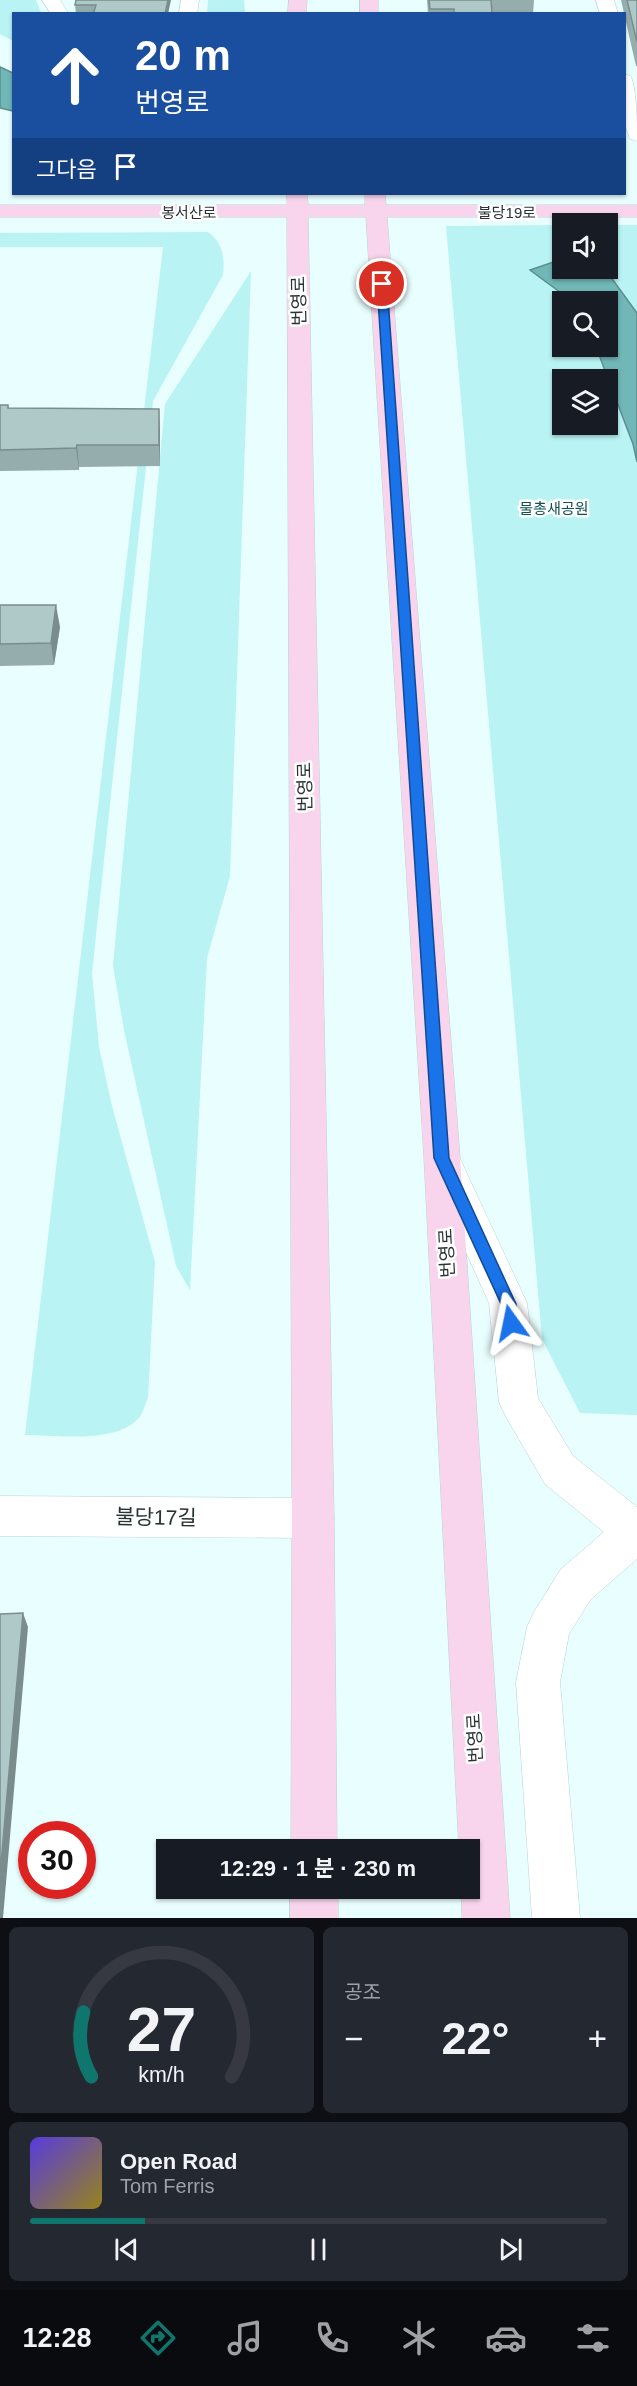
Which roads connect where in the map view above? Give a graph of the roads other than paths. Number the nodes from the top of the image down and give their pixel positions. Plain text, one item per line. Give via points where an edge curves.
1 (629, 88) edge
2 (637, 135) edge
3 (298, 203) edge
4 (376, 203) edge
5 (0, 211) edge
6 (637, 211) edge
7 (442, 1158) junction
8 (0, 1516) edge
9 (313, 1518) junction
10 (636, 1533) edge
11 (314, 1839) edge
12 (314, 1899) edge
13 (314, 1918) edge
14 (486, 1918) edge
15 (555, 1918) edge

1 - 2 street
3 - 4 main road, 봉서산로
3 - 5 main road, 봉서산로
3 - 9 main road, 번영로
4 - 6 main road, 불당19로
4 - 7 main road, 번영로
7 - 10 street via 508,1304 519,1402 559,1470
7 - 14 main road, 번영로
8 - 9 street, 불당17길
9 - 11 main road, 번영로
10 - 15 street via 576,1584 549,1627 538,1682
12 - 13 main road

